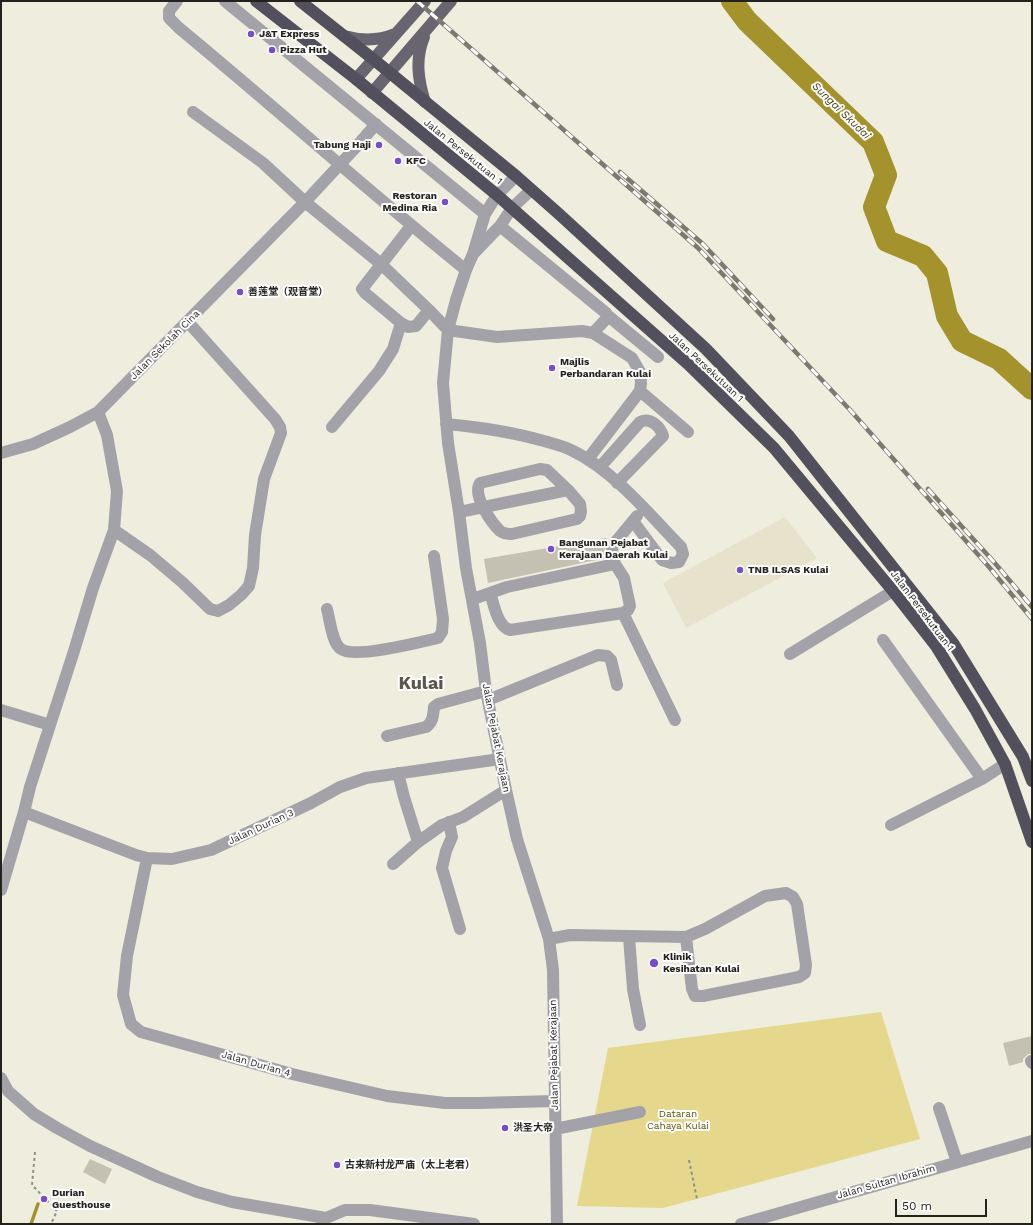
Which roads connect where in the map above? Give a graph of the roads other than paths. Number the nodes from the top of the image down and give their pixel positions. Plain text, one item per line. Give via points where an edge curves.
1 (178, 1) edge
2 (225, 1) edge
3 (256, 1) edge
4 (300, 1) edge
5 (450, 2) edge
6 (422, 4) edge
7 (426, 30) junction
8 (397, 33) junction
9 (344, 36) junction
10 (373, 59) junction
11 (388, 72) junction
12 (356, 79) junction
13 (372, 93) junction
14 (425, 102) junction
15 (193, 112) dead end
16 (376, 124) junction
17 (341, 165) junction
18 (516, 176) junction
19 (532, 190) junction
20 (497, 195) junction
21 (305, 202) junction
22 (512, 208) junction
23 (484, 214) junction
24 (411, 226) junction
25 (500, 226) junction
26 (473, 254) junction
27 (381, 264) junction
28 (466, 270) junction
29 (429, 310) junction
30 (607, 315) junction
31 (188, 322) junction
32 (401, 324) junction
33 (448, 330) junction
34 (593, 333) junction
35 (658, 357) dead end
36 (640, 391) junction
37 (98, 412) junction
38 (446, 424) junction
39 (332, 427) dead end
40 (688, 432) dead end
41 (1, 453) edge
42 (588, 459) junction
43 (600, 467) junction
44 (617, 483) junction
45 (568, 490) junction
46 (482, 508) junction
47 (644, 508) junction
48 (459, 512) junction
49 (633, 521) junction
50 (114, 530) junction
51 (434, 556) dead end
52 (615, 564) junction
53 (893, 591) junction
54 (490, 593) junction
55 (472, 598) junction
56 (327, 609) dead end
57 (623, 613) junction
58 (883, 640) dead end
59 (790, 654) dead end
60 (617, 685) dead end
61 (487, 695) junction
62 (1, 710) edge
63 (675, 720) dead end
64 (50, 725) junction
65 (387, 736) dead end
66 (500, 759) junction
67 (1005, 764) junction
68 (398, 773) junction
69 (982, 779) junction
70 (1032, 781) edge
71 (506, 790) junction
72 (24, 812) junction
73 (450, 822) junction
74 (892, 825) dead end
75 (418, 842) junction
76 (1032, 842) edge
77 (147, 858) junction
78 (393, 864) dead end
79 (1, 890) edge
80 (460, 928) dead end
81 (629, 937) junction
82 (686, 938) junction
83 (549, 939) junction
84 (640, 1025) dead end
85 (1, 1078) edge
86 (554, 1101) junction
87 (939, 1108) dead end
88 (640, 1112) dead end
89 (555, 1129) junction
90 (1032, 1141) edge
91 (957, 1162) junction
92 (772, 1220) edge
93 (324, 1221) edge
94 (474, 1224) edge
95 (557, 1224) edge
96 (741, 1224) edge

1 - 17 street via 169,11 169,18
2 - 16 street
3 - 12 highway, Jalan Persekutuan 1
4 - 9 highway, Jalan Persekutuan 1
5 - 7 main road
6 - 8 main road
7 - 11 main road
7 - 14 main road via 418,53 420,84
8 - 9 main road via 365,40
8 - 10 main road
9 - 10 highway, Jalan Persekutuan 1
10 - 11 highway, Jalan Persekutuan 1
10 - 12 main road
11 - 13 main road
11 - 14 highway, Jalan Persekutuan 1
12 - 13 highway, Jalan Persekutuan 1
13 - 20 highway, Jalan Persekutuan 1
14 - 18 highway, Jalan Persekutuan 1
15 - 21 street via 263,163
16 - 17 street, Jalan Sekolah Cina
16 - 23 street
17 - 21 street, Jalan Sekolah Cina
17 - 24 street
18 - 19 highway, Jalan Persekutuan 1
18 - 20 street, Jalan Pejabat Kerajaan
19 - 22 street, Jalan Pejabat Kerajaan
19 - 70 highway, Jalan Persekutuan 1 via 706,349 789,436 953,643 1023,757
20 - 22 highway, Jalan Persekutuan 1
20 - 23 street, Jalan Pejabat Kerajaan
21 - 27 street
21 - 31 street, Jalan Sekolah Cina
22 - 25 street, Jalan Pejabat Kerajaan
22 - 53 highway, Jalan Persekutuan 1 via 688,364 774,448
23 - 26 street, Jalan Pejabat Kerajaan
24 - 27 street
24 - 28 street
25 - 26 street, Jalan Pejabat Kerajaan
25 - 30 street
26 - 28 street, Jalan Pejabat Kerajaan
27 - 29 street
27 - 32 street via 362,289
28 - 33 street, Jalan Pejabat Kerajaan
29 - 32 street via 416,326 408,327
29 - 33 street
30 - 34 street
30 - 35 street
31 - 37 street, Jalan Sekolah Cina
31 - 50 street via 280,427 281,433 264,479 249,586 229,605 218,611 210,609 150,555
32 - 39 street via 392,349 379,371
33 - 34 street via 497,337 582,331
33 - 38 street, Jalan Pejabat Kerajaan via 443,383
34 - 36 street via 632,358 640,372
36 - 40 street
36 - 42 street
37 - 41 street, Jalan Sekolah Cina via 32,444
37 - 50 street via 107,435 117,491
38 - 42 street via 524,436 572,450
38 - 48 street, Jalan Pejabat Kerajaan
42 - 43 street
43 - 44 street
43 - 44 street via 640,422 649,420 653,423 663,436
44 - 47 street
45 - 46 street
45 - 46 street via 547,470 540,469 480,483 478,489
45 - 46 street via 580,504 580,516 512,534 501,532
46 - 48 street
47 - 49 street
47 - 49 street via 681,547 683,554 679,562 662,560
48 - 55 street, Jalan Pejabat Kerajaan
49 - 52 street via 613,545
50 - 64 street
51 - 56 street via 443,619 442,632 438,638 351,654 341,650 335,642
52 - 54 street via 507,587
52 - 57 street via 624,578 630,606
53 - 59 street
53 - 67 highway, Jalan Persekutuan 1 via 936,646
54 - 55 street
54 - 57 street via 502,625 510,630
55 - 61 street, Jalan Pejabat Kerajaan
57 - 63 street
58 - 69 street
60 - 61 street via 611,660 598,655
61 - 65 street via 438,704 434,707 430,723 426,727
61 - 66 street, Jalan Pejabat Kerajaan
62 - 64 street
64 - 72 street
66 - 68 street, Jalan Durian 3
66 - 71 street, Jalan Pejabat Kerajaan
67 - 69 street
67 - 76 highway, Jalan Persekutuan 1
68 - 75 street
68 - 77 street, Jalan Durian 3 via 366,778 340,787 211,850 172,859
69 - 74 street
71 - 73 street via 463,817
71 - 83 street, Jalan Pejabat Kerajaan via 517,839
72 - 77 street, Jalan Durian 3
72 - 79 street
73 - 75 street
73 - 80 street via 452,837 442,868
75 - 78 street
77 - 86 street, Jalan Durian 4 via 127,956 123,995 131,1024 141,1032 292,1074 387,1096 445,1103
81 - 82 street
81 - 83 street via 570,935
81 - 84 street via 633,988
82 - 82 street via 695,996 800,977 805,972 797,904 793,897 786,893 765,896
83 - 86 street, Jalan Pejabat Kerajaan via 553,970
85 - 93 street via 8,1091 34,1114 90,1146 158,1177 232,1202
86 - 89 street, Jalan Pejabat Kerajaan
87 - 91 street
88 - 89 street
89 - 95 street, Jalan Pejabat Kerajaan
90 - 91 street, Jalan Sultan Ibrahim
91 - 92 street, Jalan Sultan Ibrahim
92 - 96 street, Jalan Sultan Ibrahim
93 - 94 street via 345,1210 370,1210

